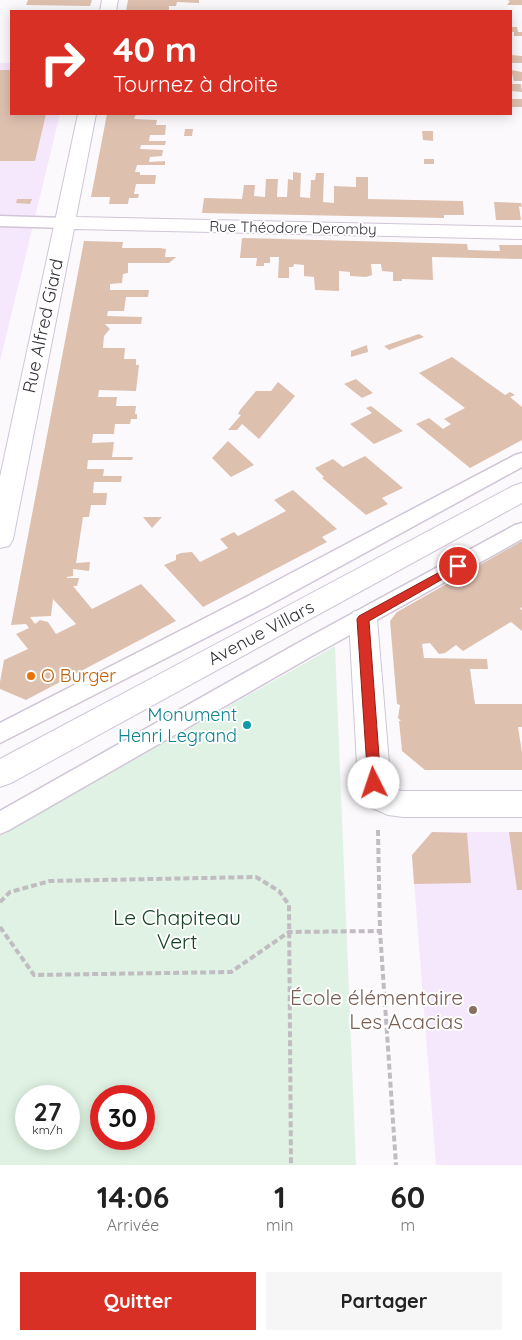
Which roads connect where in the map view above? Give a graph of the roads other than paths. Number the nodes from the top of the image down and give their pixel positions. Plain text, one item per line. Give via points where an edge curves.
1 (87, 115) edge
2 (0, 221) edge
3 (65, 223) junction
4 (522, 233) edge
5 (522, 458) edge
6 (522, 492) edge
7 (522, 530) edge
8 (0, 539) edge
9 (363, 619) junction
10 (0, 734) edge
11 (0, 774) edge
12 (522, 804) edge
13 (0, 823) edge

1 - 3 street, Rue Alfred Giard
2 - 3 lane
3 - 4 street, Rue Théodore Deromby
3 - 8 street, Rue Alfred Giard
5 - 10 lane via 256,602
6 - 11 street, Avenue Villars
7 - 9 lane
9 - 12 street via 377,794 386,802 403,804
9 - 13 lane

